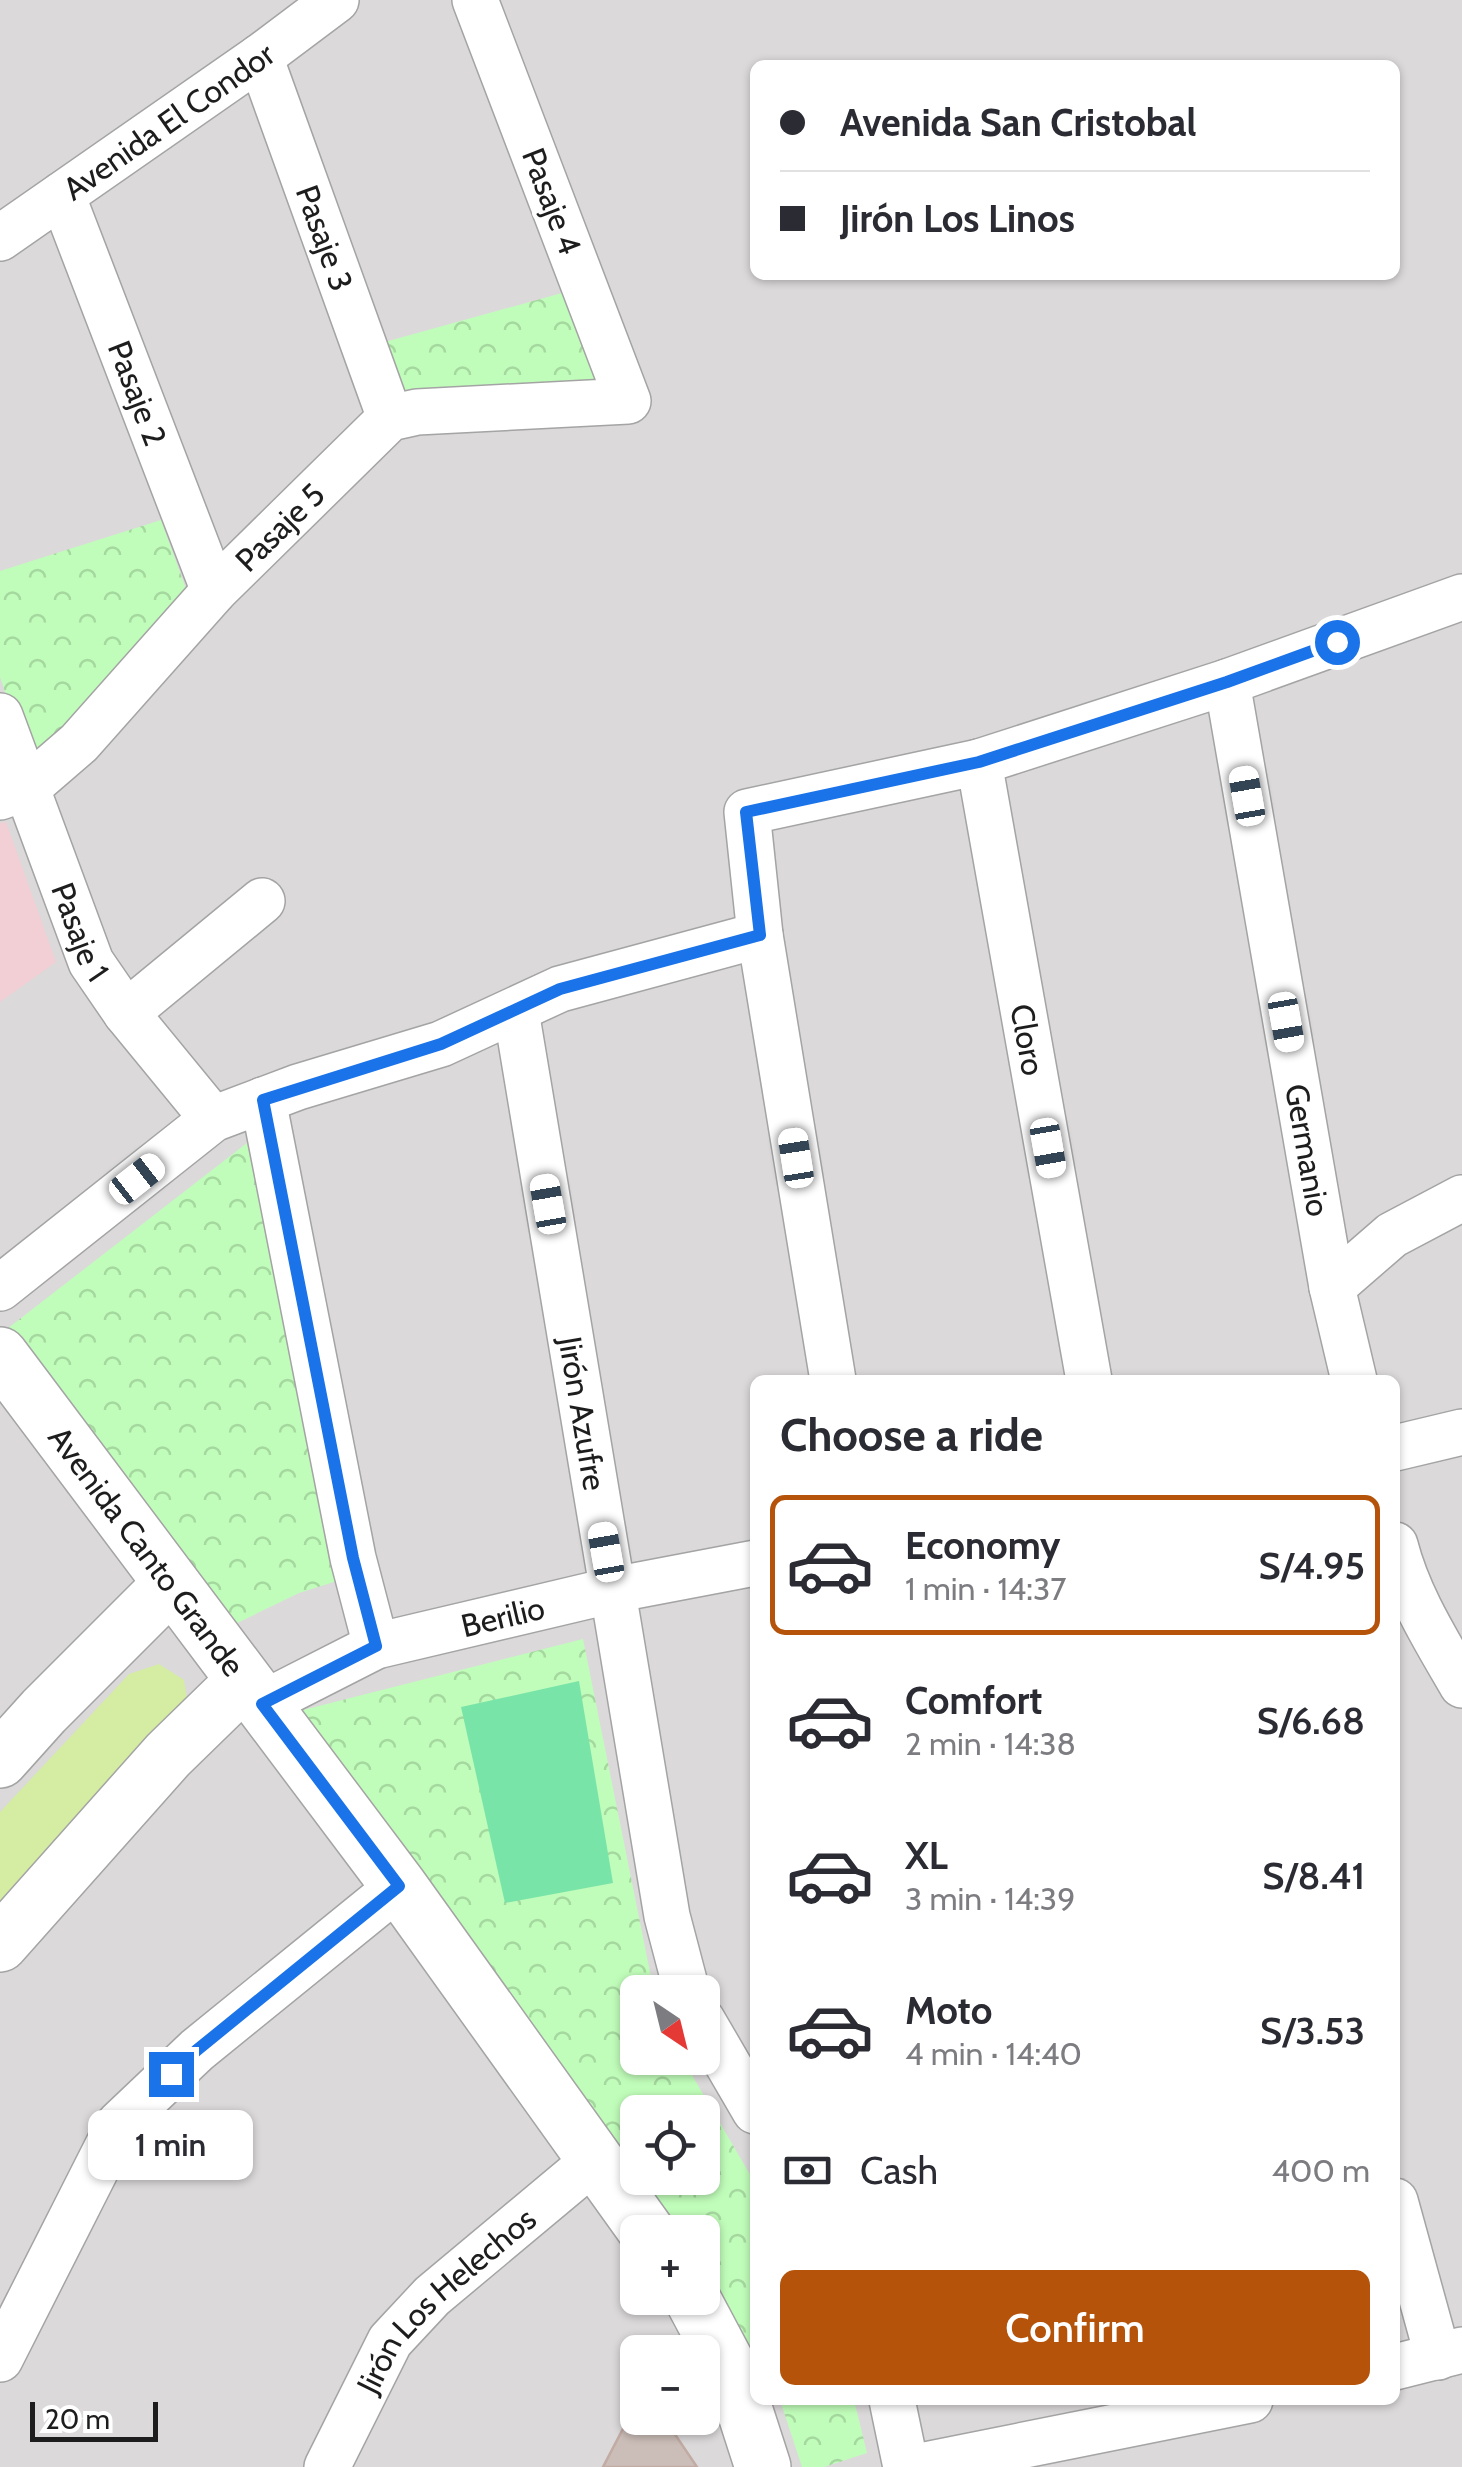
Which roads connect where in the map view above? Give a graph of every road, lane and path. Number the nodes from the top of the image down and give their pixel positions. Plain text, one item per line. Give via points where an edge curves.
1 (336, 0) edge
2 (475, 0) edge
3 (260, 57) junction
4 (62, 196) junction
5 (0, 238) edge
6 (390, 418) junction
7 (214, 591) junction
8 (1462, 597) edge
9 (1227, 682) junction
10 (0, 716) edge
11 (979, 762) junction
12 (14, 792) edge
13 (262, 900) dead end
14 (760, 935) junction
15 (516, 1010) junction
16 (126, 1014) junction
17 (263, 1100) junction
18 (213, 1119) junction
19 (1462, 1198) edge
20 (1332, 1287) junction
21 (0, 1288) edge
22 (0, 1355) edge
23 (832, 1375) edge
24 (1088, 1375) edge
25 (1353, 1375) edge
26 (1462, 1432) edge
27 (1400, 1447) edge
28 (750, 1564) edge
29 (1400, 1564) edge
30 (171, 1584) junction
31 (613, 1590) junction
32 (376, 1646) junction
33 (1462, 1685) edge
34 (253, 1692) junction
35 (0, 1760) edge
36 (399, 1886) junction
37 (0, 1944) edge
38 (683, 1975) edge
39 (720, 2051) edge
40 (750, 2103) edge
41 (596, 2159) junction
42 (636, 2215) edge
43 (1400, 2222) edge
44 (701, 2315) edge
45 (1432, 2358) edge
46 (0, 2359) edge
47 (893, 2405) edge
48 (1202, 2405) edge
49 (1173, 2408) edge
50 (327, 2467) edge
51 (763, 2467) edge
52 (906, 2467) edge
53 (914, 2467) edge

1 - 3 street, Avenida El Condor
2 - 6 street, Pasaje 4 via 628,401
3 - 4 street, Avenida El Condor
3 - 6 street, Pasaje 3
4 - 5 street, Avenida El Condor
4 - 7 street, Pasaje 2
6 - 7 street, Pasaje 5
7 - 12 street, Pasaje 5 via 79,743
8 - 9 street
9 - 11 street
9 - 20 street, Germanio
10 - 12 street, Pasaje 1
11 - 14 street via 746,812
11 - 24 street, Cloro
12 - 16 street, Pasaje 1 via 91,962
13 - 16 street
14 - 15 street via 560,989
14 - 23 street
15 - 17 street via 441,1044
15 - 31 street, Jirón Azufre
16 - 18 street, Pasaje 1
17 - 18 street
17 - 32 street
18 - 21 street
19 - 20 street via 1392,1235
20 - 25 street, Germanio
22 - 30 street, Avenida Canto Grande
26 - 27 street
28 - 31 street, Berilio
29 - 33 street
30 - 34 street, Avenida Canto Grande
30 - 35 street
31 - 32 street, Berilio
31 - 38 street, Jirón Azufre via 667,1916
32 - 34 street, Berilio
34 - 36 street, Avenida Canto Grande
34 - 37 street via 168,1754
36 - 41 street, Avenida Canto Grande
36 - 46 street via 197,2050 119,2124
39 - 40 street
41 - 42 street, Avenida Canto Grande
41 - 50 street, Jirón Los Helechos via 432,2296 390,2342
43 - 45 street
44 - 51 street via 734,2377
47 - 52 street
48 - 49 street
49 - 53 street

